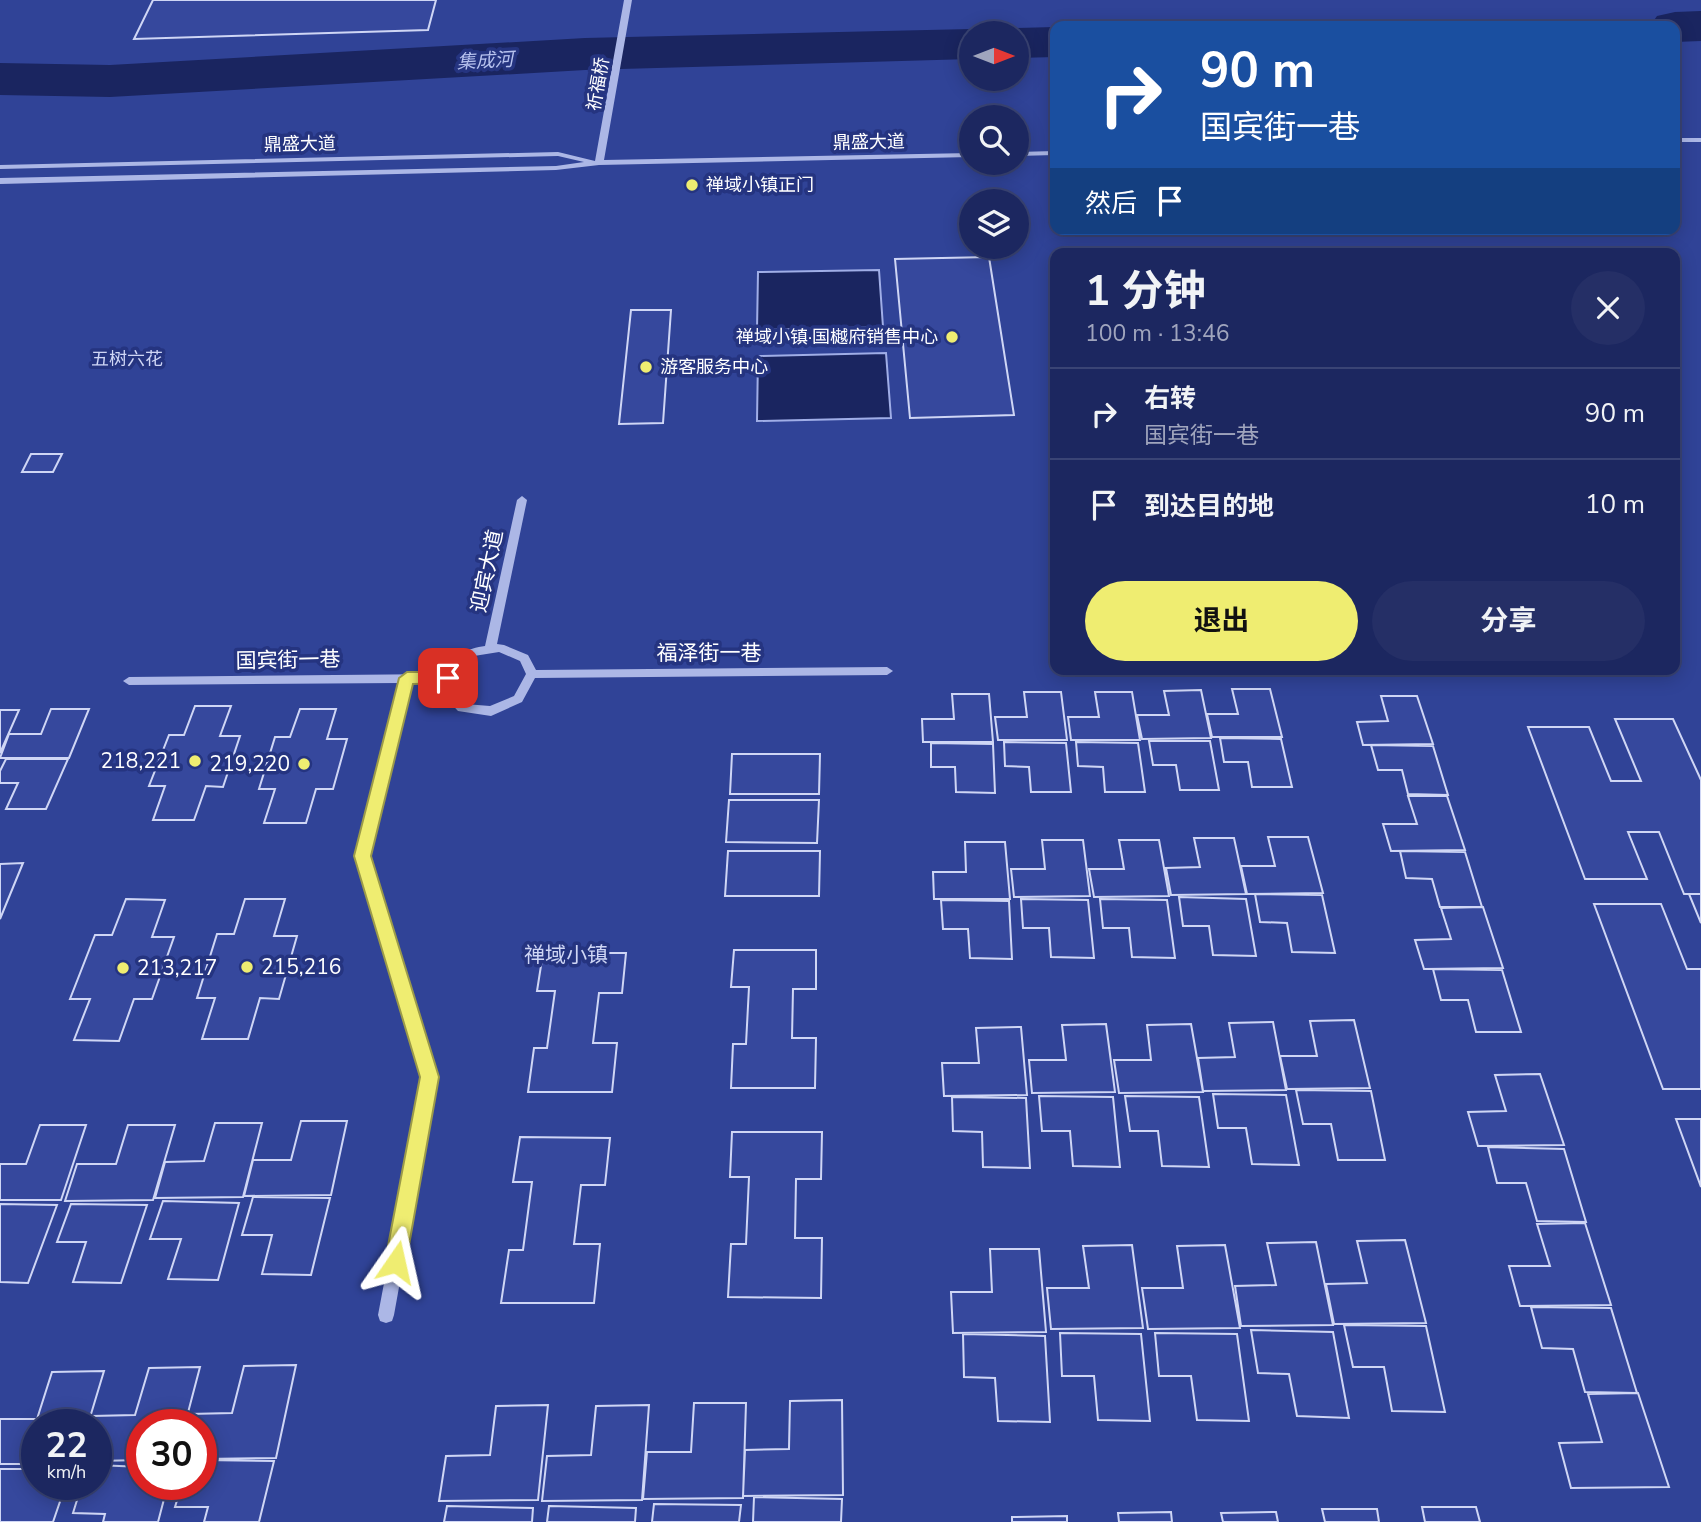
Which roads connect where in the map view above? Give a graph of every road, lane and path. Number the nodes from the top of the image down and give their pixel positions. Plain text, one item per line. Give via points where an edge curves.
1 (628, 0) edge
2 (627, 11) joint
3 (1680, 140) edge
4 (1701, 140) edge
5 (1050, 153) edge
6 (1029, 154) edge
7 (959, 155) edge
8 (599, 163) junction
9 (0, 167) edge
10 (0, 180) edge
11 (522, 500) dead end
12 (490, 649) junction
13 (887, 671) dead end
14 (532, 674) junction
15 (407, 678) junction
16 (448, 678) junction
17 (129, 681) dead end
18 (386, 1315) dead end

1 - 2 street
2 - 8 street, 祈福桥
3 - 4 street
5 - 6 street
7 - 8 street, 鼎盛大道
8 - 9 street, 鼎盛大道 via 558,154
8 - 10 street, 鼎盛大道 via 556,168
11 - 12 street, 迎宾大道
12 - 14 street via 500,648 524,658
12 - 16 street via 471,652 450,669
13 - 14 street, 福泽街一巷
14 - 16 street via 518,699 491,711 462,708 446,691
15 - 16 street, 国宾街一巷
15 - 17 street, 国宾街一巷
15 - 18 street via 363,856 430,1077

